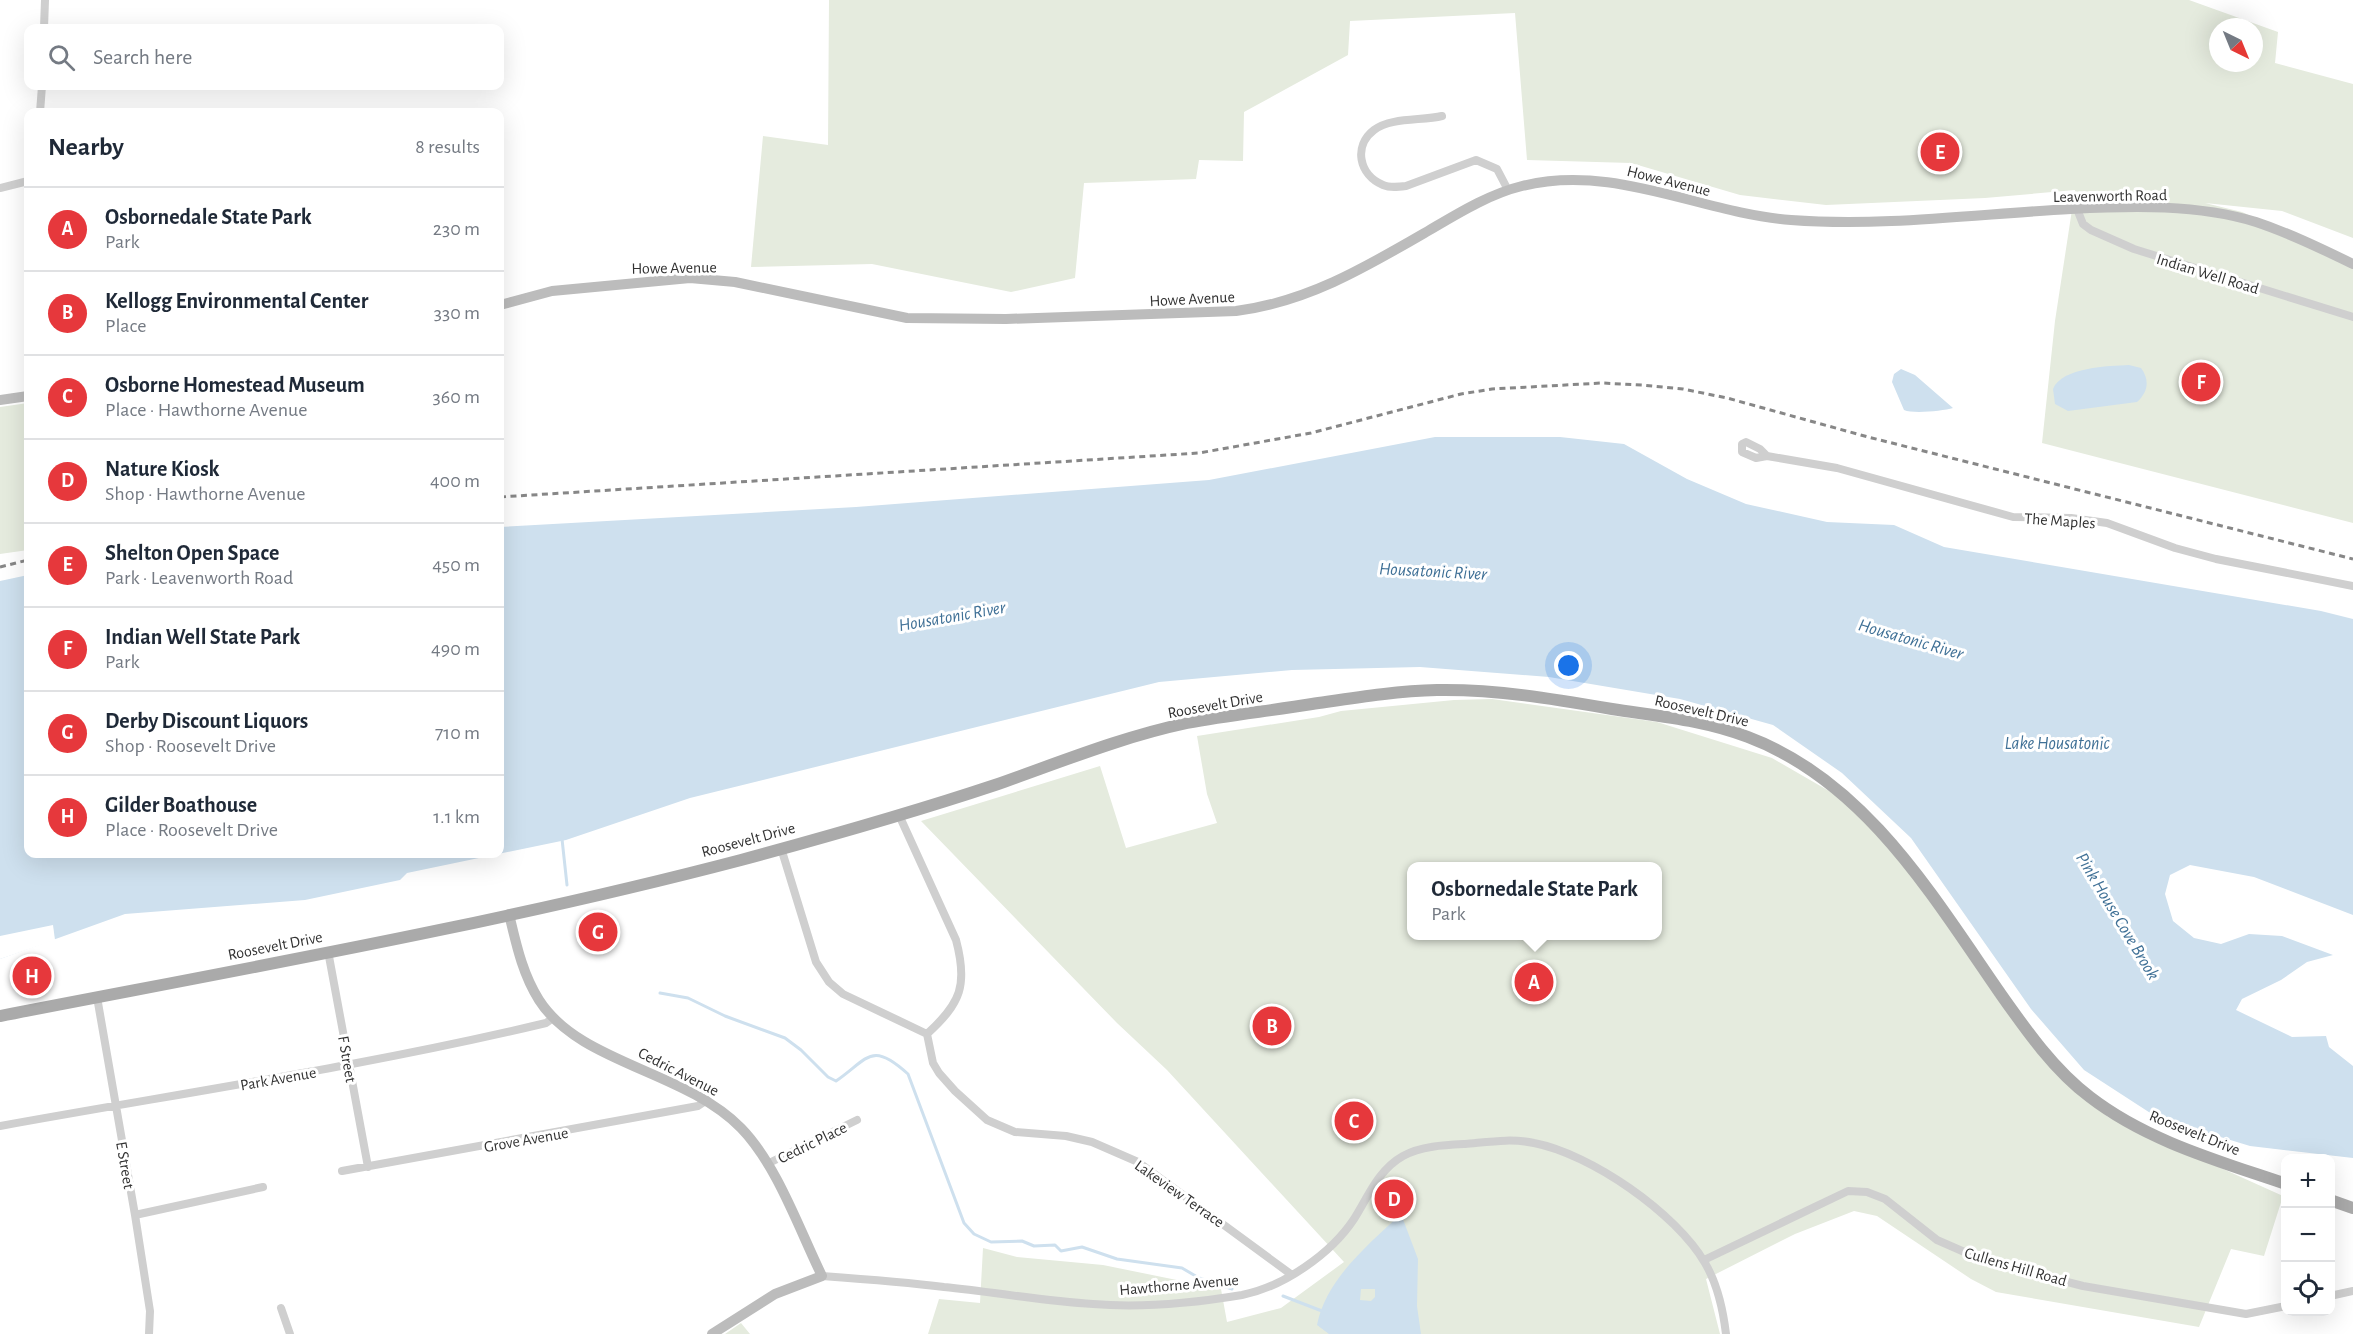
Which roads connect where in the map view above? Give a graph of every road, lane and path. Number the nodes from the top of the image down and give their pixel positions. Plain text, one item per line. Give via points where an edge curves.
1 (45, 0) edge
2 (44, 24) edge
3 (42, 90) edge
4 (40, 108) edge
5 (1442, 116) dead end
6 (24, 182) edge
7 (0, 188) edge
8 (1508, 190) junction
9 (2077, 209) junction
10 (1858, 222) joint
11 (2353, 264) edge
12 (504, 304) edge
13 (2353, 316) edge
14 (24, 397) edge
15 (0, 400) edge
16 (1767, 456) dead end
17 (2353, 586) edge
18 (899, 815) junction
19 (781, 848) junction
20 (509, 914) junction
21 (328, 951) junction
22 (97, 997) junction
23 (0, 1016) edge
24 (553, 1018) junction
25 (927, 1034) junction
26 (349, 1066) junction
27 (707, 1100) junction
28 (116, 1105) junction
29 (857, 1120) dead end
30 (0, 1126) edge
31 (767, 1164) junction
32 (368, 1167) junction
33 (342, 1171) dead end
34 (2281, 1182) edge
35 (263, 1188) dead end
36 (2335, 1201) edge
37 (2353, 1208) edge
38 (135, 1215) junction
39 (1704, 1260) junction
40 (1292, 1275) junction
41 (822, 1276) junction
42 (2353, 1290) edge
43 (2335, 1295) edge
44 (2281, 1307) edge
45 (281, 1308) dead end
46 (149, 1334) edge
47 (290, 1334) edge
48 (712, 1334) edge
49 (1726, 1334) edge

1 - 2 street
3 - 4 street
5 - 8 street via 1385,124 1374,130 1361,149 1363,167 1383,185 1394,187 1476,160 1497,169
6 - 7 street
8 - 10 main road, Howe Avenue via 1552,181 1598,180 1627,183 1752,215
8 - 12 main road, Howe Avenue via 1311,293 1262,308 1236,311 1006,319 907,318 735,282 690,278 552,291
9 - 10 main road, Leavenworth Road
9 - 11 main road, Leavenworth Road via 2121,207 2223,215 2257,222
9 - 13 street, Indian Well Road via 2083,224 2091,230 2134,249
14 - 15 main road
16 - 17 street, The Maples via 1837,468 2013,517 2107,523 2216,559
18 - 19 main road, Roosevelt Drive
18 - 25 street via 960,955 958,998
18 - 34 main road, Roosevelt Drive via 1126,739 1187,723 1352,698 1433,690 1495,691 1699,723 1785,752 1827,781 1874,823 1911,866 2050,1059 2089,1097 2175,1145
19 - 20 main road, Roosevelt Drive
19 - 25 street via 816,962 829,982 843,994
20 - 21 main road, Roosevelt Drive
20 - 24 main road, Cedric Avenue via 532,987
21 - 22 main road, Roosevelt Drive
21 - 26 street, F Street
22 - 23 main road, Roosevelt Drive
22 - 28 street, E Street
24 - 26 street, Park Avenue via 484,1038
24 - 27 main road, Cedric Avenue via 590,1045
25 - 40 street, Lakeview Terrace via 933,1063 939,1072 987,1120 1015,1132 1092,1142 1138,1162
26 - 28 street, Park Avenue
26 - 32 street, F Street
27 - 31 main road, Cedric Avenue via 741,1128
27 - 32 street, Grove Avenue via 687,1109
28 - 30 street, Park Avenue
28 - 38 street, E Street
29 - 31 street, Cedric Place
31 - 41 main road, Cedric Avenue
32 - 33 street, Grove Avenue
35 - 38 street
36 - 37 main road
38 - 46 street, E Street via 150,1311
39 - 40 street, Hawthorne Avenue via 1664,1215 1631,1187 1536,1143 1500,1141 1443,1145 1402,1156 1377,1180 1342,1235
39 - 44 street, Cullens Hill Road via 1848,1191 1867,1192 1885,1199 1937,1240 1985,1261 2083,1286 2246,1314
39 - 49 street, Hawthorne Avenue via 1723,1309
40 - 41 street, Hawthorne Avenue via 1243,1294 1141,1305 1094,1304
41 - 48 main road, Hawthorne Avenue via 775,1294
42 - 43 street
45 - 47 street

